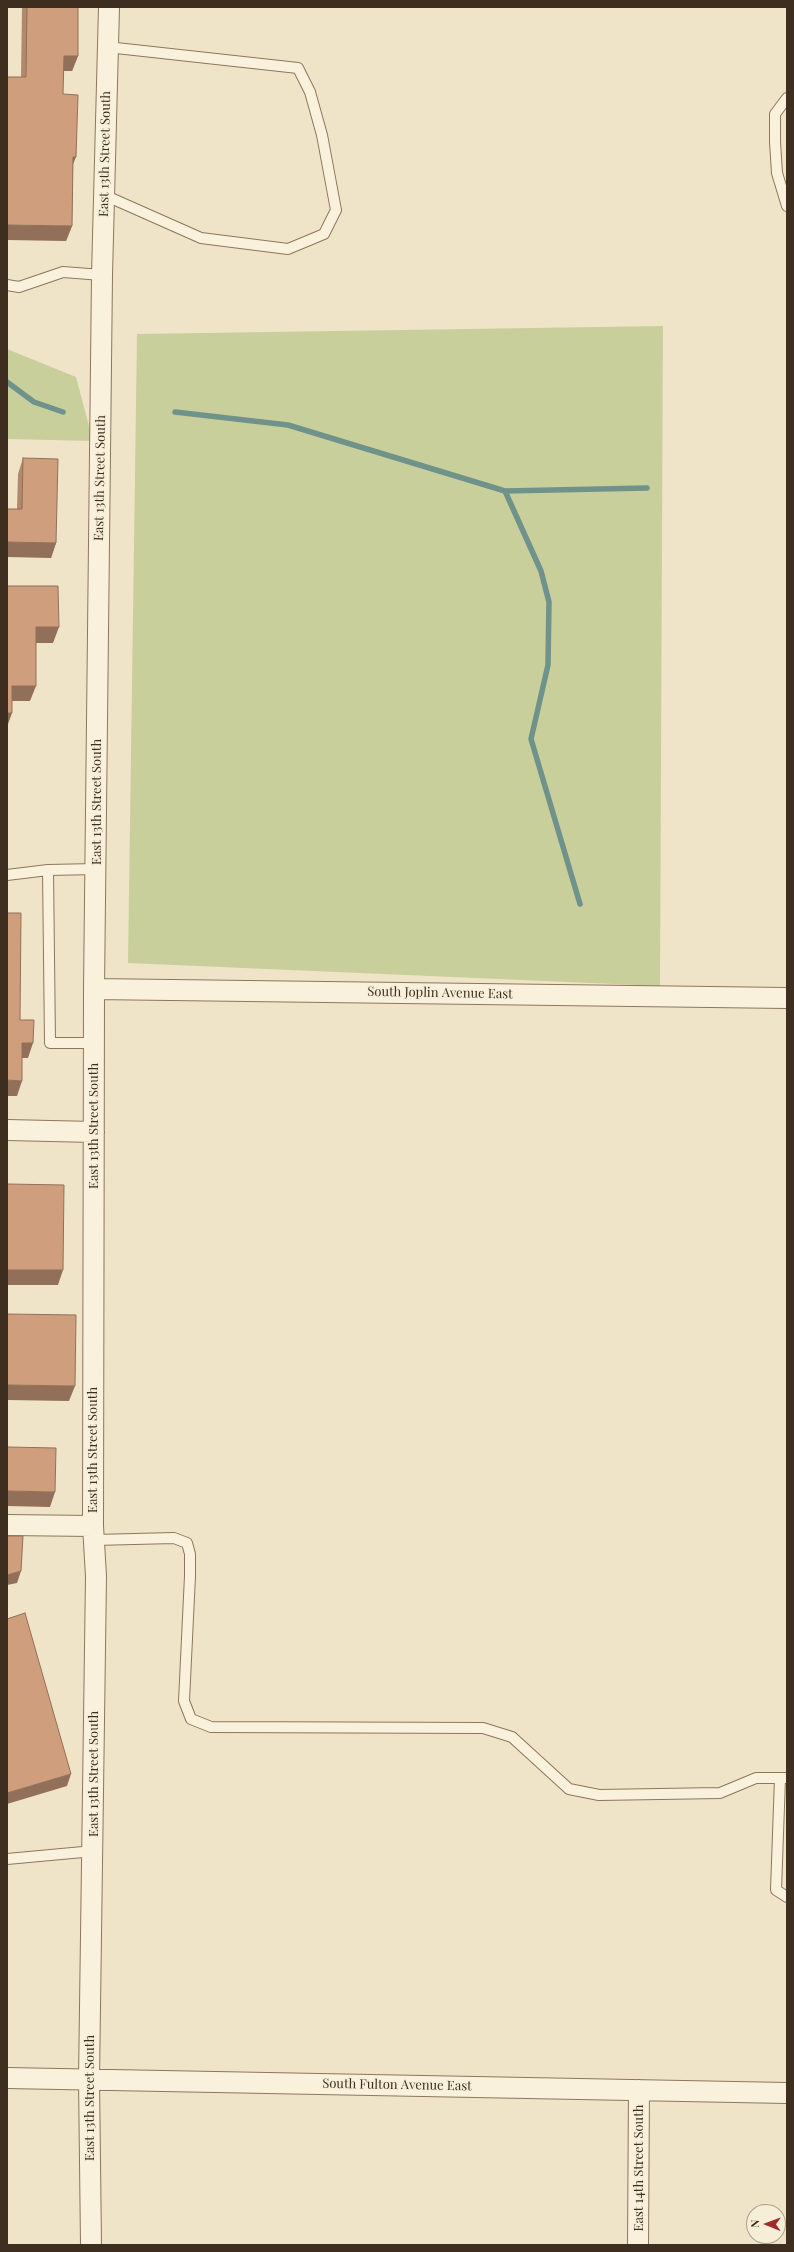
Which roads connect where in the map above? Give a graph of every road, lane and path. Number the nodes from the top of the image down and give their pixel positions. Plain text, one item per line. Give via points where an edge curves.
1 (109, 7) edge
2 (107, 47) junction
3 (787, 98) edge
4 (104, 195) junction
5 (787, 206) edge
6 (102, 275) junction
7 (7, 286) edge
8 (96, 869) junction
9 (48, 870) junction
10 (7, 874) edge
11 (94, 989) junction
12 (787, 998) edge
13 (94, 1043) junction
14 (7, 1130) edge
15 (94, 1132) junction
16 (7, 1524) edge
17 (93, 1533) junction
18 (783, 1778) edge
19 (94, 1851) junction
20 (7, 1859) edge
21 (787, 1897) edge
22 (7, 2078) edge
23 (89, 2079) junction
24 (639, 2090) junction
25 (787, 2093) edge
26 (91, 2245) edge
27 (638, 2245) edge

1 - 2 street, East 13th Street South
2 - 4 street, East 13th Street South
2 - 4 lane via 298,68 310,92 316,113 336,210 324,234 288,249 200,238
3 - 5 lane via 775,114 775,142 777,173
4 - 6 street, East 13th Street South
6 - 7 lane via 63,272 19,287
6 - 8 street, East 13th Street South
8 - 9 lane
8 - 11 street, East 13th Street South
9 - 10 lane
9 - 13 lane via 50,1043
11 - 12 street, South Joplin Avenue East
11 - 13 street, East 13th Street South
13 - 15 street, East 13th Street South
14 - 15 street
15 - 17 street, East 13th Street South
16 - 17 street
17 - 18 lane via 174,1538 187,1543 190,1576 184,1701 191,1719 211,1727 483,1728 512,1737 569,1789 599,1795 720,1793 756,1778
17 - 19 street, East 13th Street South via 96,1576
18 - 21 lane via 776,1890
19 - 20 lane
19 - 23 street, East 13th Street South
22 - 23 street, South Fulton Avenue East
23 - 24 street, South Fulton Avenue East
23 - 26 street, East 13th Street South
24 - 25 street, South Fulton Avenue East
24 - 27 street, East 14th Street South

